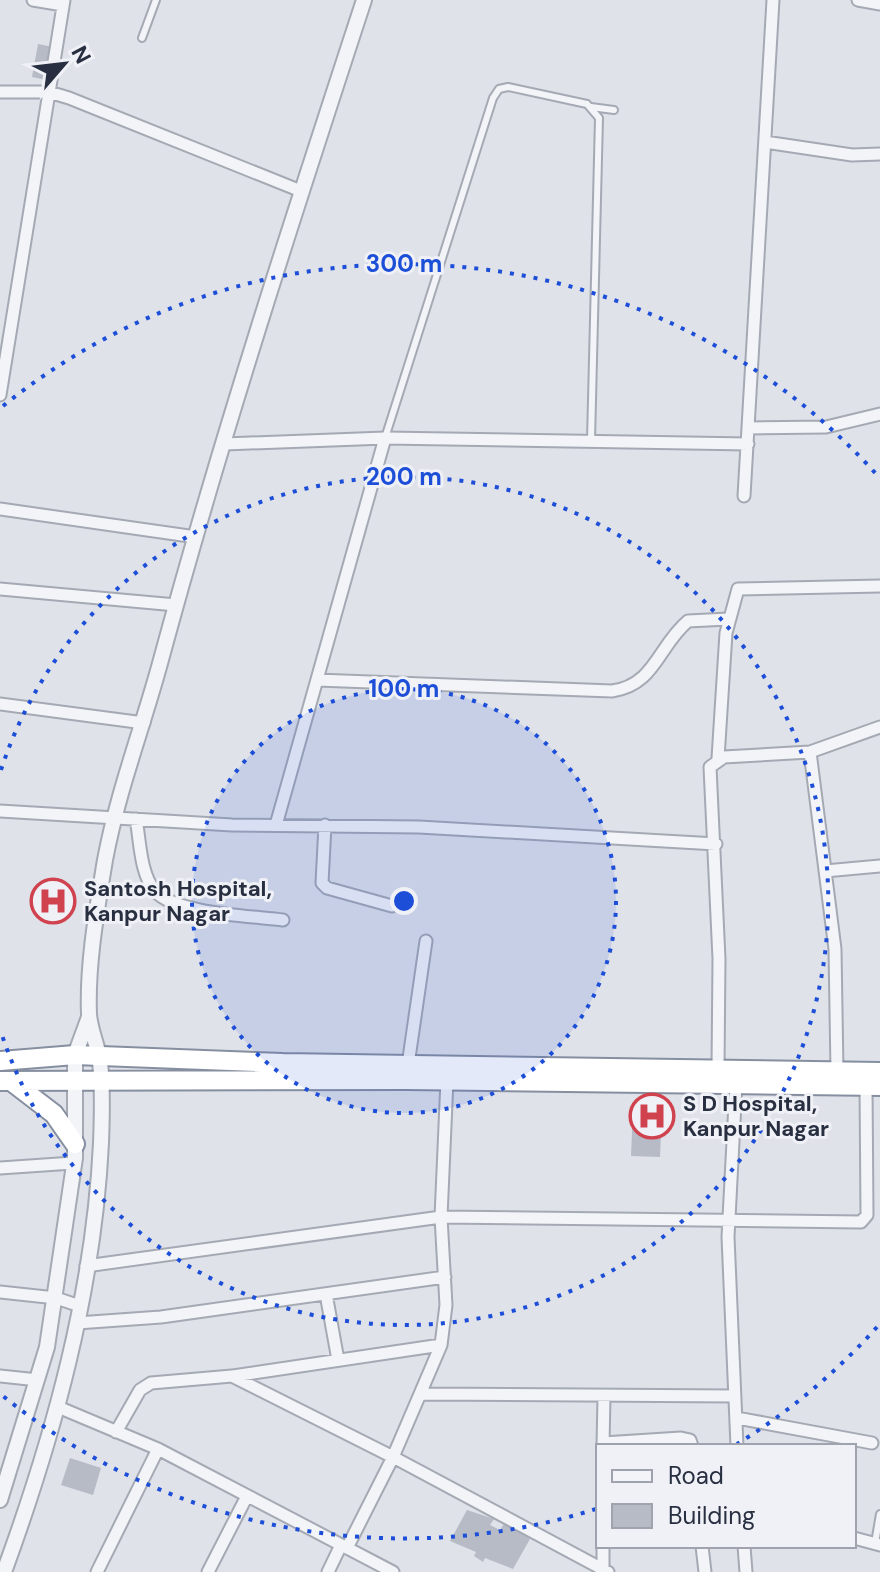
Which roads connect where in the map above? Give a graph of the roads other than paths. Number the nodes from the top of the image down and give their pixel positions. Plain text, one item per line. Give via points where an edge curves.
1 (33, 0) edge
2 (156, 0) edge
3 (364, 0) edge
4 (773, 0) edge
5 (858, 0) edge
6 (64, 3) edge
7 (880, 4) edge
8 (142, 38) dead end
9 (0, 92) edge
10 (49, 92) junction
11 (591, 107) junction
12 (614, 110) dead end
13 (765, 142) junction
14 (880, 154) edge
15 (301, 191) junction
16 (0, 395) edge
17 (880, 414) edge
18 (748, 428) junction
19 (385, 438) junction
20 (591, 440) junction
21 (224, 444) junction
22 (748, 444) junction
23 (744, 496) dead end
24 (0, 509) edge
25 (196, 537) junction
26 (880, 586) edge
27 (0, 589) edge
28 (176, 605) junction
29 (728, 619) junction
30 (317, 680) junction
31 (0, 704) edge
32 (144, 723) junction
33 (880, 727) edge
34 (810, 752) junction
35 (718, 758) junction
36 (0, 811) edge
37 (113, 816) junction
38 (136, 819) junction
39 (276, 825) junction
40 (325, 825) junction
41 (716, 844) junction
42 (880, 866) edge
43 (825, 871) junction
44 (392, 906) dead end
45 (283, 920) dead end
46 (426, 941) dead end
47 (89, 1017) junction
48 (75, 1055) junction
49 (99, 1056) junction
50 (0, 1061) edge
51 (408, 1065) junction
52 (718, 1068) junction
53 (837, 1071) junction
54 (880, 1072) edge
55 (102, 1078) junction
56 (77, 1079) junction
57 (447, 1080) junction
58 (5, 1081) edge
59 (736, 1084) junction
60 (873, 1086) edge
61 (74, 1153) junction
62 (0, 1168) edge
63 (441, 1217) junction
64 (729, 1220) junction
65 (86, 1266) junction
66 (445, 1277) junction
67 (0, 1292) edge
68 (326, 1294) junction
69 (56, 1298) junction
70 (80, 1306) junction
71 (77, 1323) junction
72 (441, 1345) junction
73 (338, 1360) junction
74 (0, 1376) edge
75 (232, 1376) junction
76 (38, 1380) junction
77 (420, 1394) junction
78 (604, 1396) junction
79 (735, 1396) junction
80 (58, 1407) junction
81 (737, 1418) junction
82 (116, 1432) junction
83 (872, 1443) dead end
84 (603, 1444) edge
85 (691, 1444) edge
86 (737, 1444) edge
87 (158, 1449) junction
88 (393, 1457) junction
89 (247, 1496) junction
90 (0, 1500) edge
91 (880, 1514) edge
92 (856, 1539) edge
93 (7, 1543) edge
94 (877, 1544) edge
95 (344, 1546) junction
96 (603, 1548) edge
97 (702, 1548) edge
98 (744, 1548) edge
99 (606, 1571) edge
100 (4, 1572) edge
101 (97, 1572) edge
102 (208, 1572) edge
103 (328, 1572) edge
104 (393, 1572) edge
105 (705, 1572) edge
106 (746, 1572) edge

1 - 6 street
2 - 8 lane
3 - 15 street
4 - 13 street
5 - 7 street
6 - 10 street
9 - 10 street
10 - 15 street
10 - 16 street
11 - 12 lane
11 - 19 lane via 508,87 495,92
11 - 20 lane via 599,118 600,137
13 - 14 street
13 - 18 street
15 - 21 street
17 - 18 street via 826,427
18 - 22 street
19 - 20 street
19 - 21 street
19 - 30 street
20 - 22 street
21 - 25 street
22 - 23 street
24 - 25 street
25 - 28 street
26 - 29 street via 738,589
27 - 28 street
28 - 32 street
29 - 30 street via 688,621 647,676 612,691
29 - 35 street
30 - 39 street
31 - 32 street
32 - 37 street
33 - 34 street
34 - 35 street
34 - 43 street
35 - 41 street via 710,767
36 - 37 street
37 - 38 street
37 - 47 street via 99,896
38 - 39 street
38 - 45 street via 155,892 186,907
39 - 40 street
40 - 41 street
40 - 44 street via 322,883
41 - 52 street
42 - 43 street
43 - 53 street via 835,949
46 - 51 street
47 - 48 street
47 - 49 street
48 - 49 highway
48 - 50 highway
48 - 56 street
49 - 51 highway
49 - 55 street
51 - 52 highway
52 - 53 highway
53 - 54 highway
55 - 56 highway
55 - 57 highway
55 - 65 street via 101,1144
56 - 58 highway
56 - 61 street
57 - 59 highway
57 - 63 street
58 - 61 highway via 54,1114
59 - 60 highway
59 - 64 street
60 - 64 street via 864,1221
61 - 62 street
61 - 69 street
63 - 64 street
63 - 65 street
63 - 66 street
64 - 79 street
65 - 70 street
66 - 68 street
66 - 72 street
67 - 69 street
68 - 71 street
68 - 73 street
69 - 70 street
69 - 76 street
70 - 71 street
71 - 80 street
72 - 73 street
72 - 77 street
73 - 75 street
74 - 76 street
75 - 82 street via 151,1383 140,1390
75 - 88 street
76 - 90 street
77 - 78 street
77 - 88 street
78 - 79 street
78 - 84 street
79 - 81 street
80 - 82 street
80 - 93 street
81 - 83 street
81 - 86 street
82 - 87 street
84 - 85 street via 681,1438
87 - 89 street
87 - 101 street
88 - 95 street
88 - 99 street
89 - 95 street
89 - 102 street
91 - 94 lane
92 - 94 street
93 - 100 street
95 - 103 street
95 - 104 street
96 - 99 street
97 - 105 street
98 - 106 street

